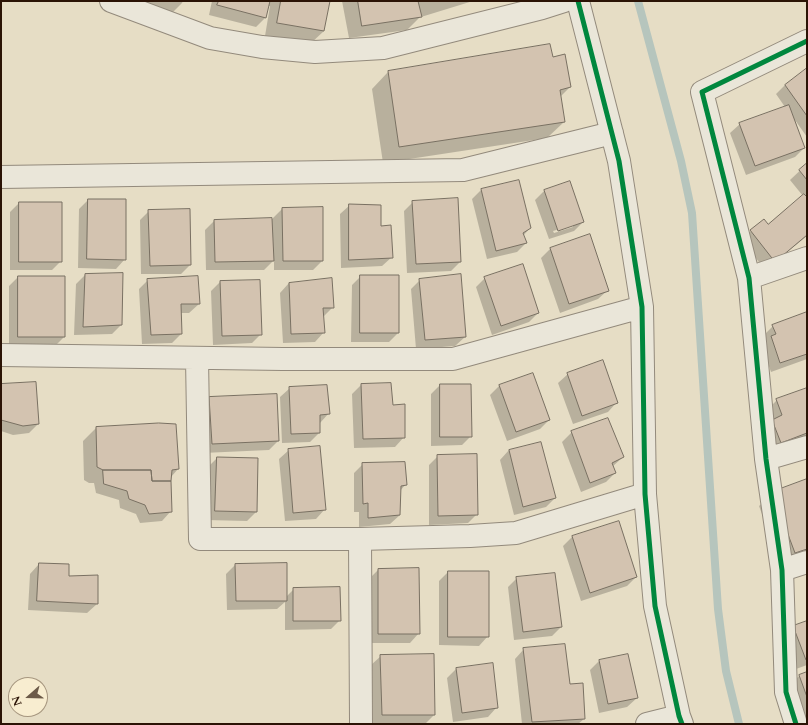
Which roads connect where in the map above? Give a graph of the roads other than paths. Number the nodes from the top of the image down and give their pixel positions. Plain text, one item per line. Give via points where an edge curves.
1 (114, 1) edge
2 (564, 1) edge
3 (578, 1) edge
4 (807, 41) edge
5 (612, 133) junction
6 (1, 177) edge
7 (807, 258) edge
8 (749, 278) junction
9 (642, 307) junction
10 (1, 355) edge
11 (197, 358) junction
12 (807, 447) edge
13 (766, 459) junction
14 (646, 494) junction
15 (360, 540) junction
16 (807, 562) edge
17 (782, 570) junction
18 (680, 720) edge
19 (361, 724) edge
20 (647, 724) edge
21 (796, 724) edge

1 - 2 street via 210,38 262,47 315,52 382,48
3 - 5 street
4 - 8 street via 702,92
5 - 6 street via 463,170
5 - 9 street via 619,161
7 - 8 street
8 - 13 street
9 - 11 street via 453,359
9 - 14 street
10 - 11 street
11 - 15 street via 200,539
12 - 13 street
13 - 17 street
14 - 15 street via 516,533
14 - 18 street via 655,606
15 - 19 street
16 - 17 street
17 - 21 street via 786,692
18 - 20 street

